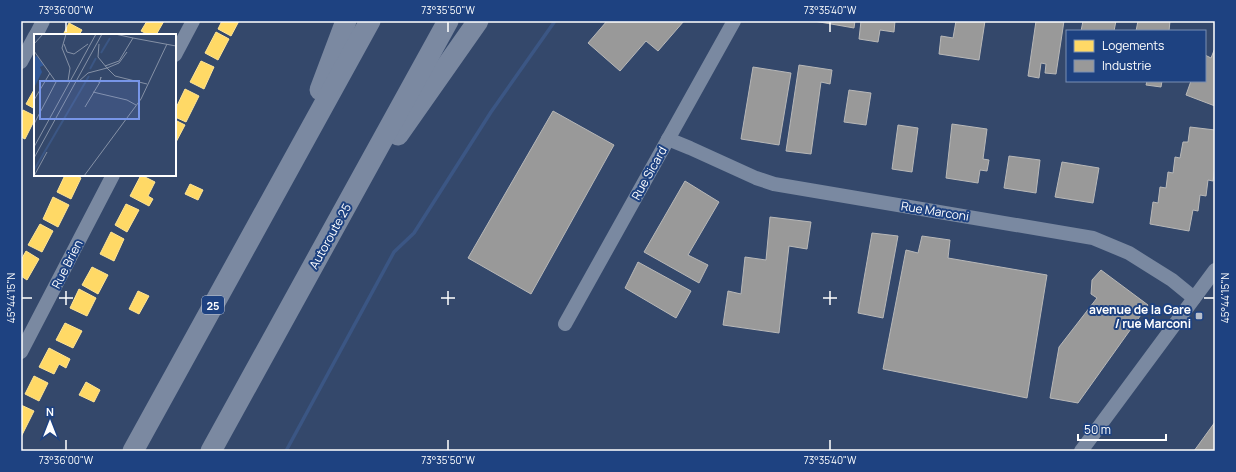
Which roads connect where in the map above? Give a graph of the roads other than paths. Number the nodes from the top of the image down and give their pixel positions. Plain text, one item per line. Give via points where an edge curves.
1 (43, 21) edge
2 (193, 21) edge
3 (346, 21) edge
4 (370, 21) edge
5 (448, 21) edge
6 (478, 21) edge
7 (734, 21) edge
8 (36, 34) edge
9 (34, 38) edge
10 (176, 53) edge
11 (21, 62) edge
12 (668, 139) junction
13 (294, 160) junction
14 (112, 176) edge
15 (341, 216) junction
16 (1215, 270) edge
17 (1194, 298) junction
18 (565, 324) dead end
19 (21, 352) edge
20 (133, 451) edge
21 (211, 451) edge
22 (1080, 451) edge

1 - 8 street
2 - 10 street
3 - 13 highway
4 - 13 highway, 25
5 - 15 highway, Autoroute 25
6 - 15 highway
7 - 12 street, Rue Sicard
9 - 11 street
12 - 17 street, Rue Marconi via 774,184 1093,238 1129,254 1172,280
12 - 18 street, Rue Sicard
13 - 20 highway, 25
14 - 19 street, Rue Brien
15 - 21 highway, Autoroute 25
16 - 17 street
17 - 22 street

